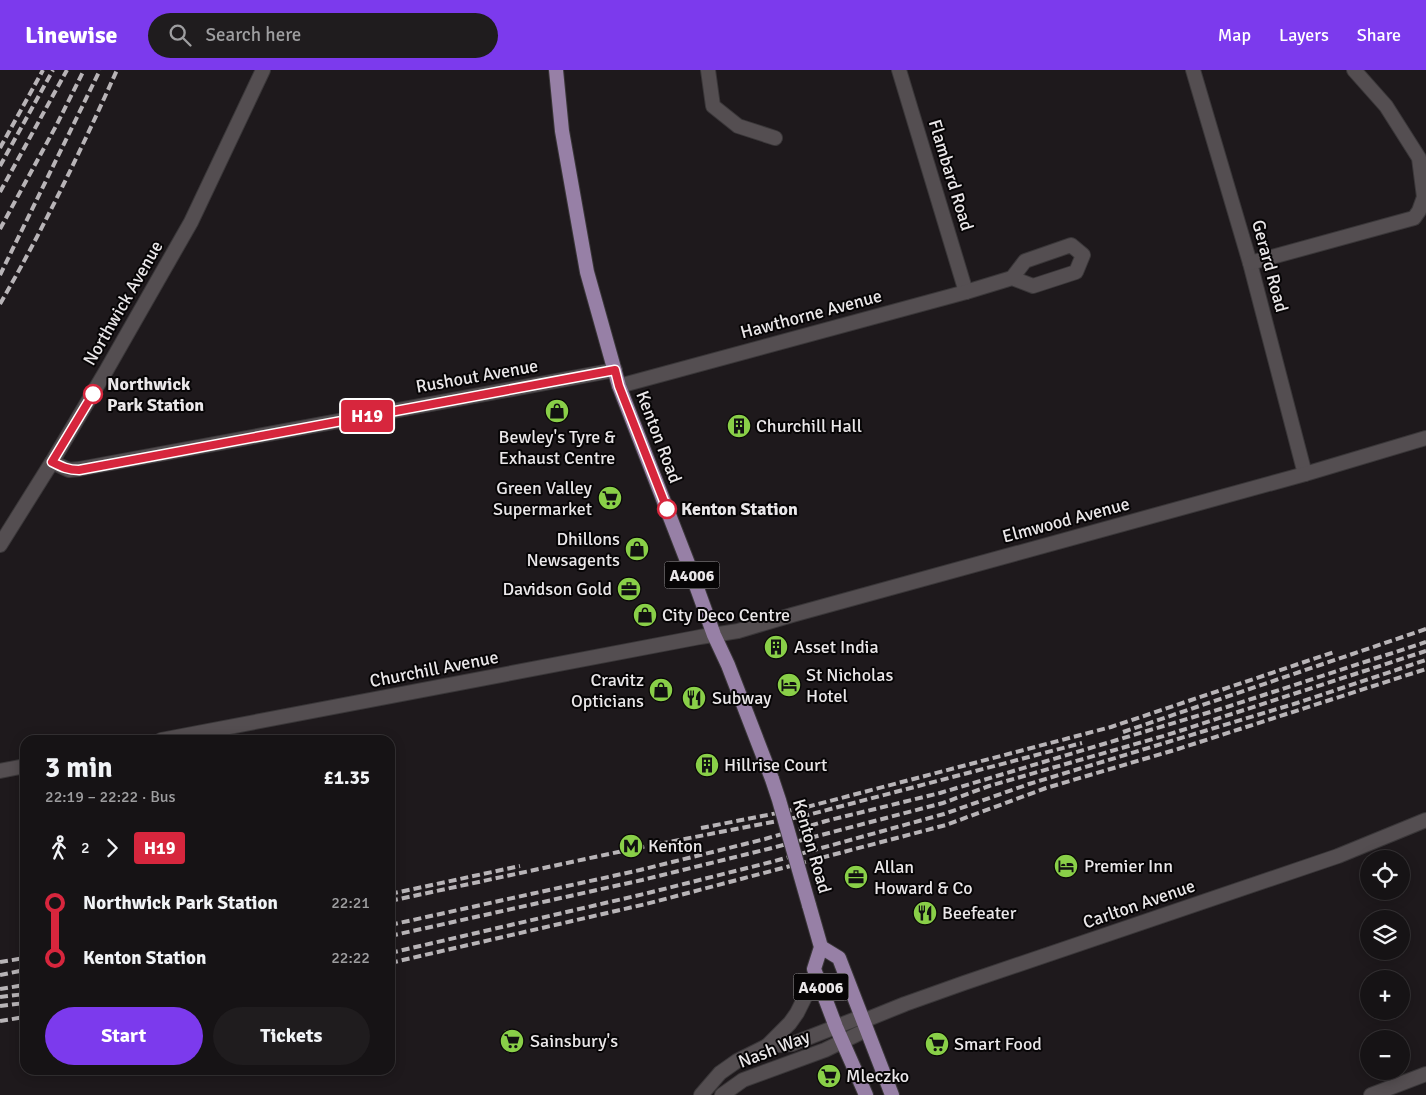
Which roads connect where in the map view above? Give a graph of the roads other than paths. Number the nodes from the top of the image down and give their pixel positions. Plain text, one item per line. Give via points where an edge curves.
1 (263, 70) edge
2 (556, 70) edge
3 (708, 70) edge
4 (899, 70) edge
5 (1193, 70) edge
6 (1354, 70) edge
7 (775, 138) dead end
8 (1423, 211) edge
9 (1250, 263) junction
10 (1012, 278) dead end
11 (966, 292) junction
12 (615, 370) junction
13 (619, 386) junction
14 (1426, 438) edge
15 (52, 462) junction
16 (1305, 474) junction
17 (0, 545) edge
18 (714, 635) junction
19 (187, 735) edge
20 (20, 767) edge
21 (0, 771) edge
22 (1426, 820) edge
23 (821, 947) junction
24 (816, 976) junction
25 (863, 1023) junction
26 (836, 1027) junction
27 (843, 1043) junction
28 (767, 1046) junction
29 (1426, 1074) edge
30 (701, 1095) edge
31 (722, 1095) edge
32 (866, 1095) edge
33 (892, 1095) edge
34 (1371, 1095) edge

1 - 15 street, Northwick Avenue via 191,222
2 - 12 main road, Kenton Road / A4006 via 562,131 587,272
3 - 7 street via 713,106 738,126
4 - 11 street, Flambard Road
5 - 9 street, Gerard Road
6 - 8 street via 1386,106 1419,158
8 - 9 street via 1414,218
9 - 16 street, Gerard Road
10 - 11 street, Hawthorne Avenue
11 - 13 street, Hawthorne Avenue
12 - 13 main road, Kenton Road / A4006
12 - 15 street, Rushout Avenue via 79,470 69,470
13 - 18 main road, Kenton Road / A4006
14 - 16 street, Elmwood Avenue
15 - 17 street, Northwick Avenue
16 - 18 street, Elmwood Avenue
18 - 19 street, Churchill Avenue
18 - 23 main road, Kenton Road / A4006, bridge via 772,779
20 - 21 street
22 - 25 street, Carlton Avenue via 1338,856 956,986
23 - 24 main road, A4006 via 814,969
23 - 25 main road, A4006 via 839,958
24 - 26 main road, A4006
24 - 28 street via 790,1023
25 - 26 street, Nash Way
25 - 27 street, Nash Way
25 - 33 main road, A4006
26 - 27 main road, A4006
26 - 28 street, Nash Way via 792,1044
27 - 31 street, Nash Way via 743,1080
27 - 32 main road, A4006
28 - 30 street, Nash Way via 720,1073
29 - 34 street

